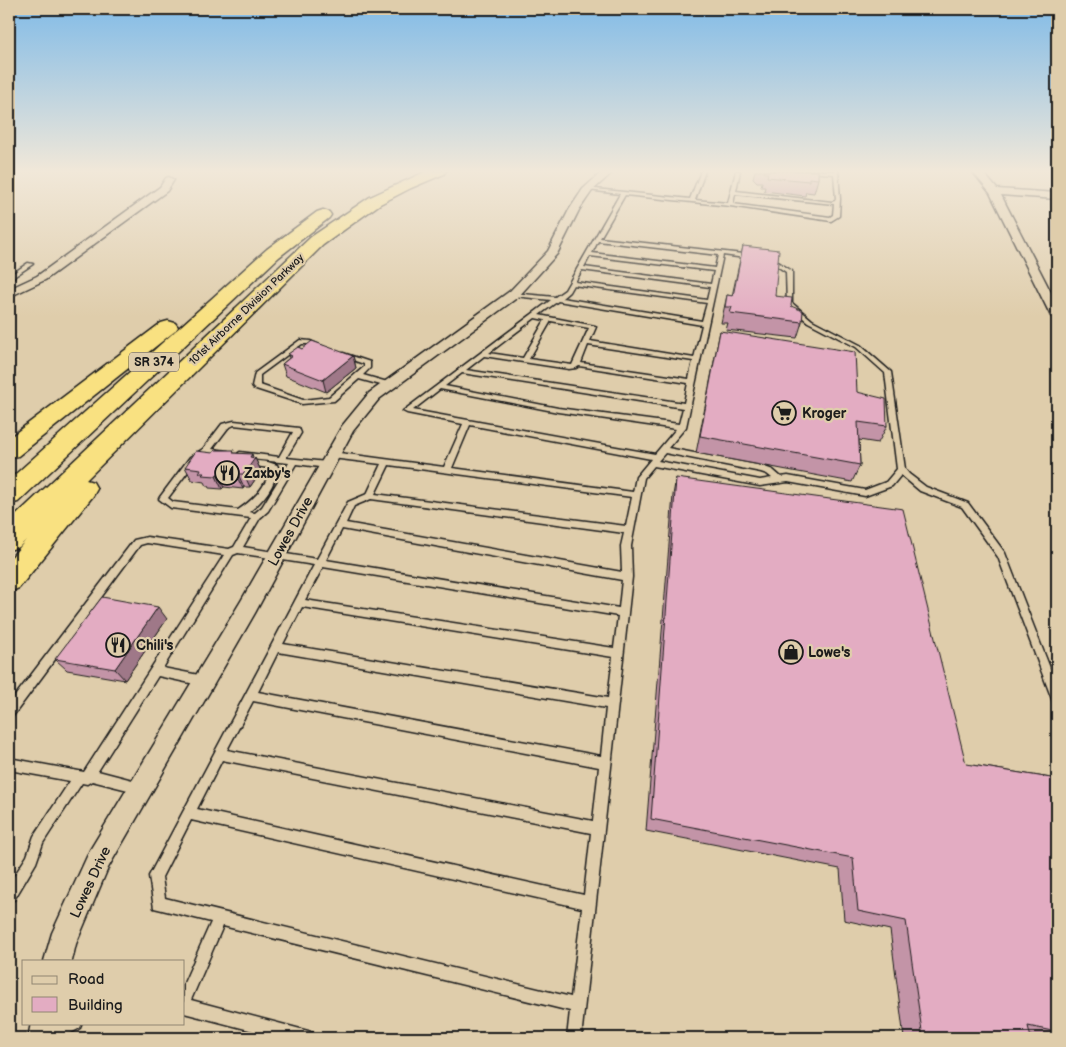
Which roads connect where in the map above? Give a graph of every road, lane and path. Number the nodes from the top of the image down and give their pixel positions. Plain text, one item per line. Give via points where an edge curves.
1 (121, 220) edge
2 (316, 220) edge
3 (345, 220) edge
4 (569, 220) edge
5 (608, 220) edge
6 (1008, 220) edge
7 (300, 231) junction
8 (598, 239) junction
9 (721, 253) junction
10 (589, 254) junction
11 (30, 264) dead end
12 (581, 268) junction
13 (717, 270) junction
14 (9, 278) edge
15 (572, 283) junction
16 (9, 284) edge
17 (714, 286) junction
18 (20, 288) junction
19 (267, 288) junction
20 (9, 293) edge
21 (514, 294) junction
22 (557, 299) junction
23 (710, 302) junction
24 (533, 316) junction
25 (1057, 316) edge
26 (549, 319) junction
27 (706, 324) junction
28 (587, 342) junction
29 (325, 348) edge
30 (334, 351) edge
31 (483, 354) junction
32 (525, 360) junction
33 (697, 360) junction
34 (578, 364) junction
35 (460, 371) junction
36 (358, 376) junction
37 (693, 382) junction
38 (388, 385) junction
39 (439, 387) junction
40 (687, 406) junction
41 (468, 422) junction
42 (682, 427) junction
43 (9, 450) edge
44 (206, 451) junction
45 (657, 457) junction
46 (193, 458) junction
47 (281, 460) junction
48 (330, 460) junction
49 (294, 461) junction
50 (386, 462) junction
51 (901, 469) junction
52 (447, 470) junction
53 (779, 480) junction
54 (9, 495) edge
55 (636, 495) junction
56 (370, 496) junction
57 (239, 514) junction
58 (257, 516) junction
59 (340, 525) junction
60 (629, 530) junction
61 (9, 539) edge
62 (234, 551) junction
63 (277, 555) junction
64 (320, 563) junction
65 (628, 576) junction
66 (9, 580) edge
67 (299, 603) junction
68 (623, 613) junction
69 (275, 647) junction
70 (618, 653) junction
71 (155, 671) junction
72 (204, 681) junction
73 (250, 695) junction
74 (1057, 699) edge
75 (612, 704) junction
76 (9, 712) edge
77 (220, 754) junction
78 (606, 762) junction
79 (9, 764) edge
80 (84, 776) junction
81 (140, 787) junction
82 (188, 813) junction
83 (598, 828) junction
84 (9, 894) edge
85 (589, 903) junction
86 (220, 918) junction
87 (58, 960) edge
88 (185, 997) edge
89 (185, 1006) edge
90 (577, 1006) junction
91 (46, 1024) edge
92 (72, 1024) edge
93 (43, 1038) edge
94 (48, 1038) edge
95 (308, 1038) edge
96 (574, 1038) edge

1 - 18 street via 40,278
2 - 7 highway, 101st Airborne Division Parkway / SR 374
3 - 19 highway, 101st Airborne Division Parkway / SR 374
4 - 21 street, Lowes Drive via 553,252
5 - 8 lane
6 - 25 street
7 - 43 highway via 248,265
7 - 54 highway, 101st Airborne Division Parkway / SR 374
8 - 9 lane
8 - 10 lane
9 - 13 lane
9 - 51 lane via 773,261 789,271 789,304 810,321 858,346 888,372
10 - 12 lane
10 - 13 lane
11 - 14 lane
12 - 15 lane
12 - 17 lane
13 - 17 lane
15 - 22 lane
15 - 23 lane
16 - 18 lane
17 - 23 lane
18 - 20 street
19 - 61 highway, 101st Airborne Division Parkway / SR 374
19 - 66 highway via 101,469
21 - 22 lane
21 - 38 street, Lowes Drive
22 - 24 lane
22 - 27 lane
23 - 27 lane
24 - 26 lane
24 - 31 lane
26 - 28 lane via 590,325 593,327
26 - 32 lane
27 - 33 lane
28 - 33 lane
28 - 34 lane
29 - 36 lane via 300,342 257,374 256,386 302,402 331,400
30 - 36 lane via 368,364
31 - 32 lane
31 - 35 lane
32 - 34 lane via 569,367
33 - 37 lane
34 - 37 lane
35 - 39 lane
35 - 40 lane
36 - 38 lane
37 - 40 lane
38 - 48 street, Lowes Drive via 374,396 347,429
39 - 41 lane via 407,411
39 - 42 lane via 558,410
40 - 42 lane
41 - 45 lane
41 - 52 lane
42 - 45 lane
44 - 46 lane
44 - 47 lane
44 - 47 lane via 226,426 234,423 296,430 298,433
45 - 53 lane via 760,483
45 - 53 lane via 762,468
45 - 55 lane via 640,477
46 - 57 lane via 163,499 171,505
46 - 57 lane via 209,457 274,467 266,489
47 - 49 lane
48 - 49 lane
48 - 50 lane
48 - 63 street, Lowes Drive
49 - 58 lane via 266,509
50 - 52 lane
50 - 56 lane
51 - 53 lane via 889,484 865,493
51 - 74 lane via 923,489 964,505 1002,556
52 - 55 lane
55 - 60 lane
56 - 59 lane via 351,504
56 - 60 lane
57 - 58 lane
58 - 62 lane
59 - 64 lane
59 - 65 lane
60 - 65 lane via 626,546
62 - 63 lane
62 - 71 lane
62 - 76 lane via 147,540 137,542
63 - 64 lane
63 - 72 street, Lowes Drive
64 - 67 lane
64 - 68 lane
65 - 68 lane
67 - 69 lane
67 - 70 lane
68 - 70 lane
69 - 73 lane
69 - 75 lane
70 - 75 lane
71 - 72 lane
71 - 80 lane
72 - 81 street, Lowes Drive
73 - 77 lane
73 - 78 lane
75 - 78 lane
77 - 82 lane
77 - 83 lane
78 - 83 lane
79 - 80 lane
80 - 81 lane
80 - 84 lane via 38,840 32,859
81 - 87 street, Lowes Drive via 99,859 62,943
82 - 85 lane
82 - 86 lane via 155,876 159,902
83 - 85 lane
85 - 90 lane
86 - 88 lane
86 - 90 lane
89 - 95 lane
90 - 96 lane
91 - 93 street
92 - 94 lane

